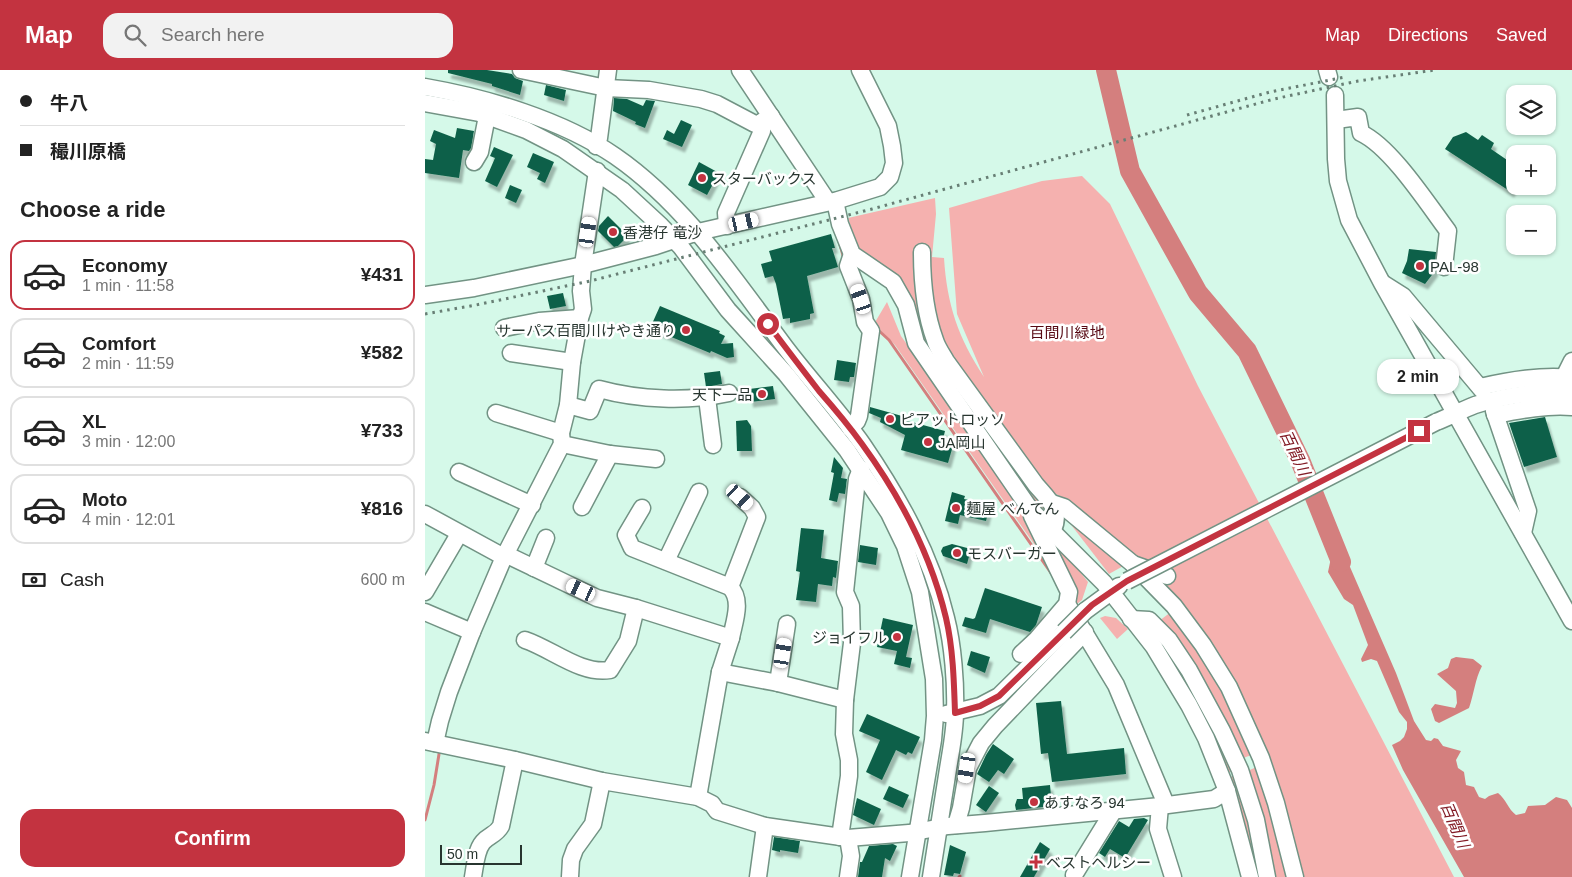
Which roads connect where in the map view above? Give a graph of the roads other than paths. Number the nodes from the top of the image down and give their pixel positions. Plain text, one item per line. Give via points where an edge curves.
1 (521, 70) edge
2 (608, 70) edge
3 (740, 70) edge
4 (860, 70) edge
5 (542, 72) edge
6 (425, 87) edge
7 (606, 88) junction
8 (1335, 95) dead end
9 (425, 103) edge
10 (487, 116) junction
11 (767, 119) junction
12 (1336, 120) junction
13 (596, 146) junction
14 (474, 162) dead end
15 (597, 171) junction
16 (832, 201) junction
17 (727, 226) junction
18 (698, 232) junction
19 (674, 240) junction
20 (922, 252) dead end
21 (850, 261) junction
22 (583, 265) junction
23 (1444, 267) dead end
24 (1382, 283) junction
25 (425, 295) edge
26 (580, 318) junction
27 (504, 328) dead end
28 (511, 353) dead end
29 (1572, 361) edge
30 (573, 362) junction
31 (1568, 378) edge
32 (729, 392) dead end
33 (1572, 392) edge
34 (707, 398) junction
35 (568, 405) junction
36 (1572, 407) edge
37 (496, 413) dead end
38 (1456, 413) junction
39 (849, 428) junction
40 (562, 438) junction
41 (713, 445) dead end
42 (610, 454) junction
43 (656, 459) dead end
44 (861, 469) junction
45 (459, 472) dead end
46 (699, 492) dead end
47 (740, 497) dead end
48 (1052, 503) junction
49 (532, 505) junction
50 (582, 507) dead end
51 (641, 508) dead end
52 (1030, 509) junction
53 (425, 514) edge
54 (1053, 530) junction
55 (1523, 533) junction
56 (459, 534) junction
57 (546, 538) dead end
58 (505, 556) junction
59 (666, 561) junction
60 (1133, 564) junction
61 (534, 568) junction
62 (1167, 576) dead end
63 (730, 587) junction
64 (1111, 591) junction
65 (425, 592) edge
66 (1067, 604) junction
67 (636, 608) junction
68 (425, 612) edge
69 (1131, 619) junction
70 (1572, 621) edge
71 (787, 624) dead end
72 (472, 632) junction
73 (1085, 632) junction
74 (731, 638) junction
75 (525, 640) dead end
76 (1021, 654) dead end
77 (720, 672) junction
78 (778, 683) junction
79 (845, 700) junction
80 (955, 713) junction
81 (935, 716) junction
82 (435, 743) edge
83 (515, 760) junction
84 (602, 781) junction
85 (1227, 791) junction
86 (698, 797) junction
87 (1165, 805) junction
88 (1114, 810) junction
89 (956, 825) junction
90 (765, 826) junction
91 (939, 827) junction
92 (918, 831) junction
93 (844, 838) junction
94 (1074, 875) dead end
95 (473, 877) edge
96 (570, 877) edge
97 (758, 877) edge
98 (848, 877) edge
99 (911, 877) edge
100 (931, 877) edge
101 (1173, 877) edge
102 (1251, 877) edge
103 (1267, 877) edge
104 (1295, 877) edge

1 - 5 street
2 - 7 street
3 - 11 street
4 - 16 street via 888,126 894,163 890,177 880,187
5 - 7 street
6 - 13 street via 483,99 531,115 569,130
7 - 11 street via 649,90 701,99 755,124
7 - 13 street
8 - 12 street
9 - 10 street
10 - 14 street via 480,152
10 - 15 street via 532,133
11 - 16 street
11 - 17 street via 726,213
12 - 23 street via 1358,117 1361,133 1371,137 1392,158 1448,231
12 - 24 street via 1336,159 1342,199
13 - 18 street via 640,175
15 - 19 street via 622,190
15 - 22 street
16 - 17 street
16 - 21 street
17 - 18 street
18 - 19 street
18 - 39 street
19 - 22 street
19 - 44 street
20 - 48 street via 935,342
21 - 39 street via 865,322 871,331 859,416
21 - 52 street via 893,282 906,305 916,343
22 - 25 street
22 - 26 street
24 - 31 street via 1403,296 1481,388 1507,381
24 - 38 street
26 - 27 street
26 - 30 street
28 - 30 street
29 - 31 street
30 - 35 street
32 - 34 street
33 - 38 street via 1515,396
34 - 35 street via 618,394 599,389 590,411
34 - 41 street
35 - 40 street
36 - 55 street via 1495,413 1528,511
37 - 40 street
38 - 55 street
38 - 64 street, bridge
39 - 80 street via 901,504 935,582 948,630
40 - 42 street
40 - 49 street
42 - 43 street
42 - 50 street
44 - 79 street via 857,479 845,592 851,606 852,644
44 - 81 street via 905,546 920,592 934,679
45 - 49 street
46 - 59 street
47 - 63 street via 757,517
48 - 54 street via 1057,516
48 - 60 street via 1064,506
49 - 58 street
51 - 59 street via 626,535 632,548
52 - 54 street
52 - 66 street via 1069,592
53 - 56 street
54 - 64 street
55 - 70 street
56 - 58 street
56 - 65 street
57 - 61 street
58 - 61 street
58 - 72 street
59 - 63 street
60 - 62 street
60 - 104 street via 1174,606 1229,687 1261,758
61 - 67 street via 597,598
63 - 74 street via 736,593 737,604
64 - 69 street
64 - 80 street, bridge via 999,696
66 - 73 street
66 - 76 street
67 - 74 street
67 - 75 street via 628,640 610,670 601,672 563,660 541,645
68 - 72 street
69 - 85 street via 1154,647 1189,705
69 - 103 street via 1149,620 1169,640 1222,731 1240,770 1253,812
71 - 78 street
72 - 82 street via 449,692
73 - 87 street via 1116,685
73 - 89 street via 981,743 967,768
74 - 77 street
77 - 78 street
77 - 86 street
78 - 79 street
79 - 93 street via 844,734 849,776
80 - 81 street
80 - 91 street
81 - 92 street
82 - 83 street
83 - 84 street
83 - 95 street via 501,826 479,848
84 - 86 street
84 - 96 street via 593,824 575,849
85 - 87 street via 1213,799
85 - 102 street
86 - 90 street via 712,804 717,811
87 - 88 street
87 - 101 street via 1157,829
88 - 89 street
88 - 94 street
89 - 91 street
90 - 93 street
90 - 97 street
91 - 92 street
91 - 100 street
92 - 93 street
92 - 99 street
93 - 98 street via 851,856

